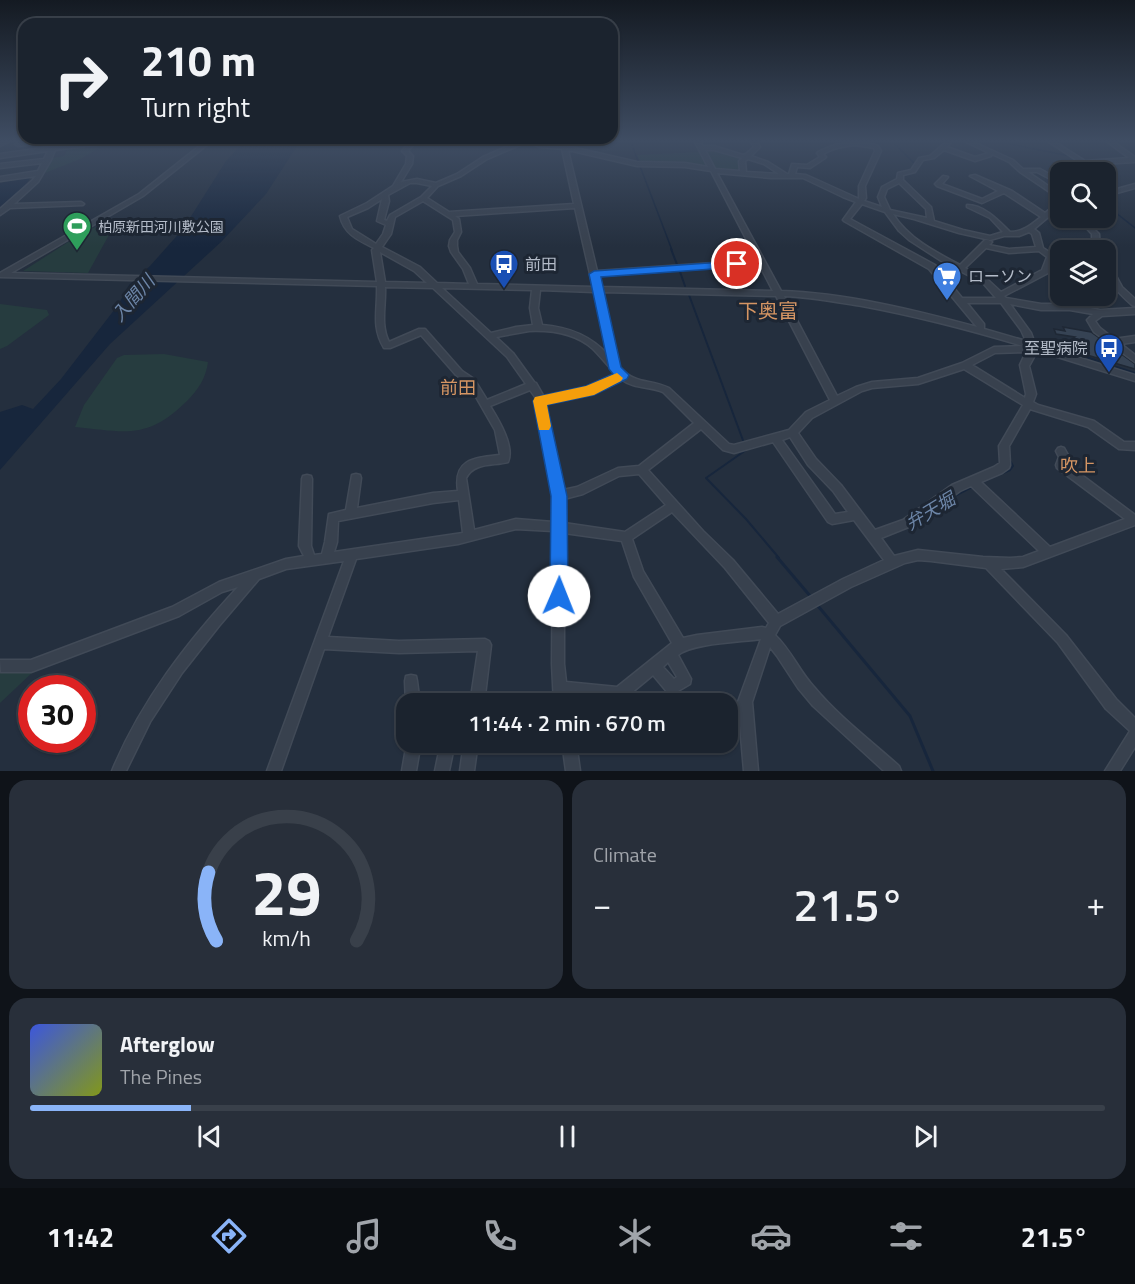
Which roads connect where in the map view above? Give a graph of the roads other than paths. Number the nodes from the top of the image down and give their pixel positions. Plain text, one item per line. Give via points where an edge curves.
1 (21, 176) edge
2 (38, 176) edge
3 (166, 176) edge
4 (403, 176) edge
5 (455, 176) edge
6 (572, 176) edge
7 (716, 176) edge
8 (789, 176) edge
9 (865, 176) edge
10 (899, 176) edge
11 (973, 176) dead end
12 (1028, 176) edge
13 (14, 177) joint
14 (945, 177) dead end
15 (0, 178) edge
16 (900, 180) junction
17 (436, 185) junction
18 (1014, 185) dead end
19 (396, 186) junction
20 (1135, 186) edge
21 (1003, 190) junction
22 (1116, 191) edge
23 (385, 194) junction
24 (1050, 195) edge
25 (423, 198) junction
26 (860, 202) junction
27 (81, 204) dead end
28 (8, 206) junction
29 (578, 206) junction
30 (969, 206) dead end
31 (887, 212) junction
32 (1050, 212) edge
33 (0, 213) edge
34 (448, 214) junction
35 (1045, 216) junction
36 (932, 221) junction
37 (389, 224) junction
38 (1030, 229) junction
39 (54, 235) dead end
40 (1009, 235) junction
41 (69, 237) junction
42 (990, 238) junction
43 (985, 246) junction
44 (377, 247) junction
45 (1040, 249) junction
46 (1050, 255) edge
47 (761, 262) junction
48 (1050, 265) edge
49 (960, 269) junction
50 (594, 274) junction
51 (2, 275) edge
52 (378, 283) junction
53 (1116, 283) edge
54 (434, 285) junction
55 (473, 285) junction
56 (536, 287) junction
57 (1116, 287) edge
58 (597, 288) junction
59 (1119, 288) junction
60 (777, 293) junction
61 (1001, 298) junction
62 (961, 301) junction
63 (1135, 303) edge
64 (1135, 310) edge
65 (1100, 313) junction
66 (538, 327) junction
67 (980, 330) junction
68 (490, 336) junction
69 (1135, 339) edge
70 (1113, 342) junction
71 (1031, 347) junction
72 (1135, 359) edge
73 (965, 365) junction
74 (619, 372) junction
75 (1135, 378) edge
76 (533, 385) junction
77 (835, 400) junction
78 (540, 401) junction
79 (485, 404) junction
80 (1028, 404) junction
81 (701, 423) junction
82 (792, 433) junction
83 (775, 438) junction
84 (1135, 446) edge
85 (1061, 451) dead end
86 (641, 470) junction
87 (356, 478) dead end
88 (307, 479) dead end
89 (973, 481) junction
90 (463, 495) junction
91 (559, 496) junction
92 (673, 506) junction
93 (351, 513) junction
94 (856, 515) junction
95 (1134, 520) edge
96 (560, 527) junction
97 (469, 536) junction
98 (872, 536) junction
99 (626, 537) junction
100 (1049, 553) junction
101 (351, 556) junction
102 (326, 559) junction
103 (311, 560) junction
104 (892, 562) junction
105 (990, 565) junction
106 (256, 574) junction
107 (776, 622) junction
108 (768, 636) junction
109 (321, 642) junction
110 (675, 649) junction
111 (1, 666) edge
112 (654, 667) junction
113 (411, 681) dead end
114 (560, 688) junction
115 (412, 693) edge
116 (478, 693) edge
117 (560, 693) edge
118 (1135, 727) edge
119 (1135, 735) edge
120 (412, 753) edge
121 (446, 753) edge
122 (469, 753) edge
123 (571, 753) edge
124 (119, 771) edge
125 (274, 771) edge
126 (409, 771) edge
127 (442, 771) edge
128 (466, 771) edge
129 (573, 771) edge
130 (750, 771) edge
131 (894, 771) edge
132 (1112, 771) edge

1 - 13 street
2 - 28 street
3 - 41 street via 148,191
4 - 19 street
5 - 17 street
6 - 29 street
7 - 47 street
8 - 26 street via 804,176
9 - 26 street
10 - 16 street
11 - 21 street
12 - 24 street
13 - 15 street
14 - 21 street via 939,185 978,201
16 - 31 street via 881,192
16 - 36 street via 929,208
17 - 19 street via 421,180
17 - 25 street
18 - 21 street
19 - 23 street
20 - 22 street
21 - 35 street
23 - 37 street via 380,221
23 - 44 street via 342,216 350,232
25 - 34 street
25 - 37 street via 392,216
26 - 31 street
26 - 62 street via 846,220 919,258 936,271
27 - 28 street
28 - 33 street
29 - 34 street
29 - 50 street
30 - 40 street via 992,217
31 - 36 street
31 - 49 street via 914,240
32 - 35 street
34 - 55 street via 456,219 459,232 452,248 469,270
35 - 38 street
36 - 42 street
37 - 44 street
38 - 40 street
38 - 45 street
39 - 41 street
40 - 42 street
41 - 51 street
42 - 43 street
43 - 45 street via 1009,251
43 - 49 street
44 - 52 street
44 - 54 street via 417,268
45 - 46 street
47 - 50 street
47 - 60 street
48 - 61 street
49 - 61 street via 988,283
50 - 58 street
51 - 52 street
52 - 54 street
52 - 79 street via 380,336 387,346 422,331 471,381
53 - 59 street
54 - 55 street
54 - 68 street
55 - 56 street
56 - 58 street
56 - 66 street via 534,308
57 - 59 street
58 - 60 street
58 - 74 street
59 - 63 street
60 - 67 street via 874,305
60 - 77 street
61 - 62 street
61 - 65 street
61 - 71 street via 1030,339
62 - 67 street via 981,326
64 - 65 street
65 - 70 street via 1091,320
66 - 68 street
66 - 74 street via 585,340
67 - 71 street
68 - 76 street
69 - 70 street
70 - 72 street
71 - 73 street via 994,350
71 - 75 street
71 - 80 street via 1024,365 1031,394
73 - 77 street via 918,381 872,385
73 - 80 street
74 - 78 street via 589,391
74 - 81 street via 633,382 658,385
76 - 78 street
76 - 79 street
77 - 82 street via 809,415
78 - 91 street
79 - 90 street via 500,430 506,457 465,469 461,478
80 - 84 street via 1091,424 1122,446
80 - 89 street via 1004,446 1005,465
81 - 83 street via 726,447 734,449
81 - 86 street
82 - 83 street
82 - 94 street
83 - 94 street via 831,519
85 - 95 street via 1061,465
86 - 91 street via 618,472
86 - 92 street
87 - 93 street
88 - 103 street via 304,546
89 - 98 street via 956,488 907,523
89 - 100 street
90 - 93 street
90 - 97 street
91 - 96 street
92 - 99 street
92 - 107 street via 729,564
93 - 102 street via 333,517
94 - 98 street
95 - 100 street
96 - 97 street via 516,524
96 - 99 street
96 - 114 street
97 - 101 street
98 - 104 street
99 - 110 street via 638,573
100 - 105 street via 1023,562
101 - 102 street
101 - 109 street
102 - 103 street
103 - 106 street
104 - 105 street via 915,555
104 - 107 street
105 - 118 street via 1062,639 1111,704
106 - 111 street via 219,588 175,612 31,666
106 - 124 street via 164,685
107 - 108 street
108 - 110 street via 762,633 697,641
108 - 130 street via 745,702
108 - 131 street via 809,692
109 - 116 street via 399,647 485,645
109 - 125 street
110 - 112 street
110 - 112 street via 685,679 673,688
112 - 114 street via 620,694
113 - 115 street
114 - 117 street
119 - 132 street
120 - 126 street
121 - 127 street
122 - 128 street
123 - 129 street

